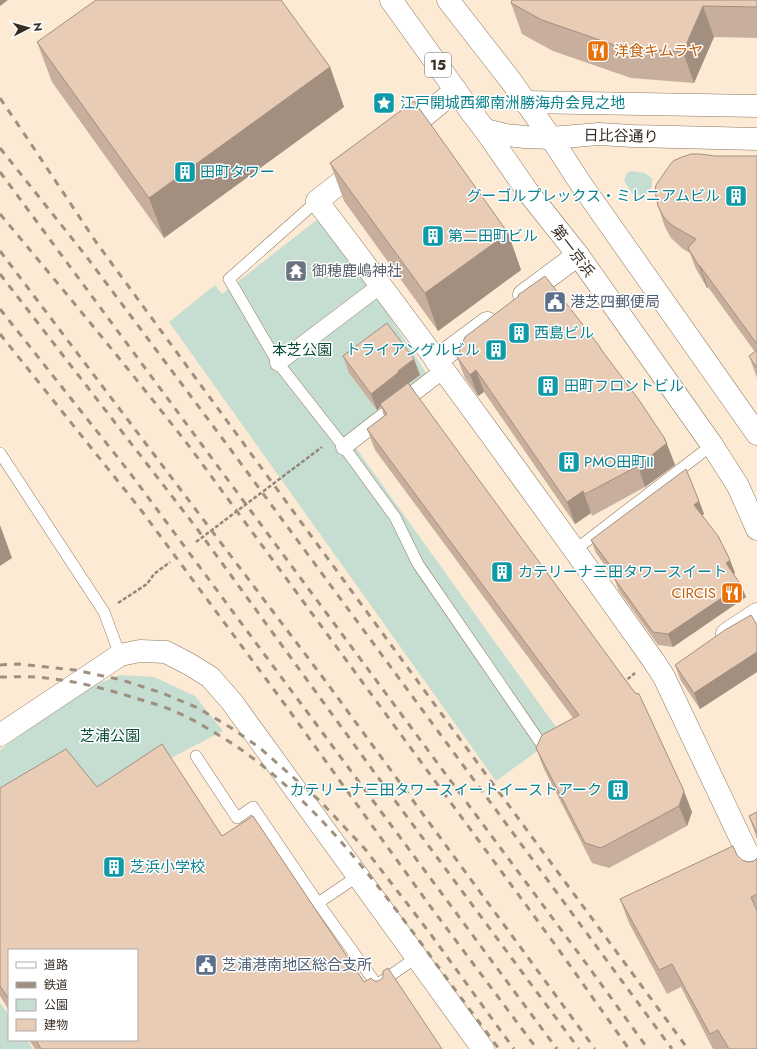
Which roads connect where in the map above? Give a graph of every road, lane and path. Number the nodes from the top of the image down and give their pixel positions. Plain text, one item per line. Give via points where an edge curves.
1 (391, 0) edge
2 (448, 0) edge
3 (456, 90) junction
4 (524, 102) junction
5 (757, 106) edge
6 (485, 130) junction
7 (551, 138) junction
8 (757, 139) edge
9 (317, 201) junction
10 (578, 255) junction
11 (381, 285) junction
12 (278, 363) junction
13 (436, 368) junction
14 (757, 434) edge
15 (340, 442) junction
16 (712, 445) junction
17 (0, 453) edge
18 (757, 528) edge
19 (196, 542) dead end
20 (575, 550) junction
21 (170, 562) dead end
22 (104, 612) junction
23 (757, 614) edge
24 (708, 646) edge
25 (120, 655) junction
26 (683, 664) edge
27 (658, 668) junction
28 (622, 683) edge
29 (0, 735) edge
30 (542, 745) edge
31 (196, 756) dead end
32 (757, 872) edge
33 (358, 876) junction
34 (318, 903) junction
35 (417, 957) junction
36 (377, 984) junction
37 (385, 997) edge
38 (483, 1049) edge

1 - 3 main road, 第一京浜 / 15
2 - 4 main road
3 - 6 main road, 第一京浜 / 15
3 - 9 main road
4 - 5 main road
4 - 7 main road
6 - 7 main road, 日比谷通り via 506,135
6 - 10 main road, 第一京浜 / 15 via 528,192
7 - 8 main road, 日比谷通り via 599,134
7 - 14 main road
9 - 11 main road
9 - 12 lane via 229,279
10 - 13 main road via 503,311
10 - 16 main road, 第一京浜 / 15
11 - 12 street
11 - 13 main road
12 - 15 lane
13 - 15 street
13 - 20 main road
15 - 19 path
15 - 30 lane via 395,517 418,564
16 - 18 main road, 第一京浜 / 15 via 738,486
16 - 20 lane
17 - 22 lane
20 - 27 main road
21 - 22 path via 154,574 147,584
22 - 25 lane
23 - 24 main road
25 - 29 main road
25 - 33 main road via 166,652 210,677 232,702
26 - 27 main road
27 - 28 path
27 - 32 main road
31 - 34 lane via 237,818 253,807
33 - 34 lane
33 - 35 main road
34 - 36 lane
35 - 36 lane
35 - 38 main road
36 - 37 lane

